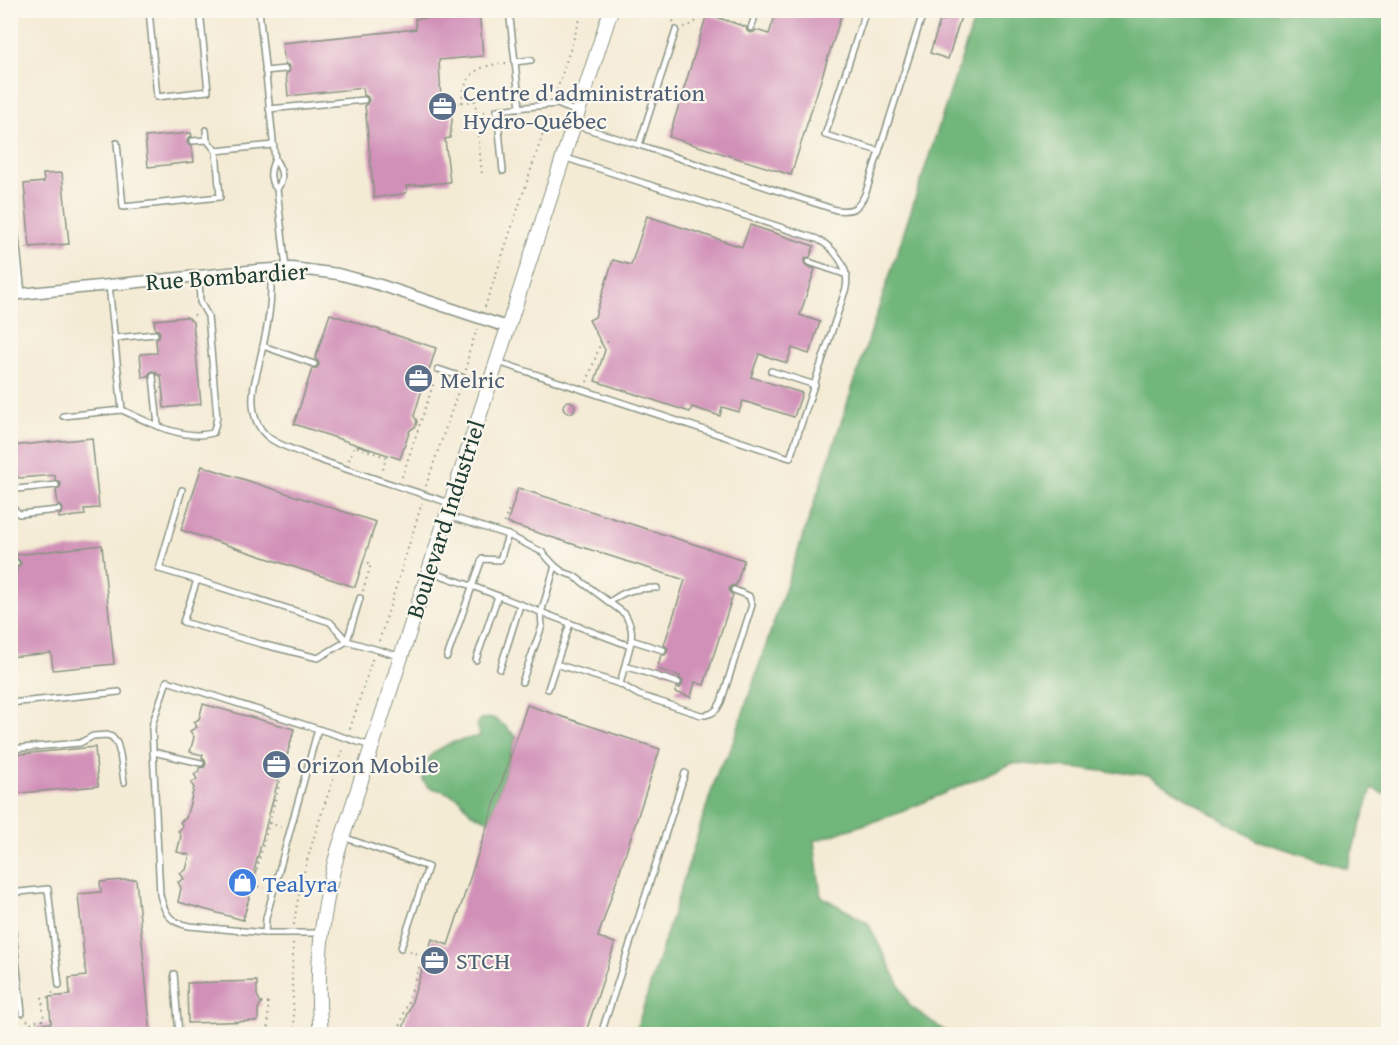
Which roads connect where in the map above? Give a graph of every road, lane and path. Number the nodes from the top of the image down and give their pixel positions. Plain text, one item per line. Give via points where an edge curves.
1 (149, 10) edge
2 (200, 10) edge
3 (259, 10) edge
4 (509, 10) edge
5 (584, 10) edge
6 (611, 10) edge
7 (676, 10) edge
8 (757, 10) edge
9 (866, 10) edge
10 (925, 10) edge
11 (942, 16) dead end
12 (672, 21) dead end
13 (751, 28) joint
14 (676, 30) joint
15 (531, 60) dead end
16 (515, 62) junction
17 (505, 63) dead end
18 (285, 69) dead end
19 (265, 71) junction
20 (555, 94) dead end
21 (364, 100) dead end
22 (462, 103) junction
23 (450, 104) dead end
24 (520, 108) junction
25 (270, 109) junction
26 (549, 115) dead end
27 (576, 118) junction
28 (206, 130) dead end
29 (207, 140) junction
30 (192, 141) dead end
31 (117, 143) dead end
32 (273, 145) junction
33 (639, 145) junction
34 (216, 151) junction
35 (879, 151) junction
36 (563, 157) junction
37 (275, 159) junction
38 (503, 171) dead end
39 (482, 175) dead end
40 (10, 181) edge
41 (278, 189) junction
42 (13, 222) edge
43 (39, 247) dead end
44 (27, 248) dead end
45 (809, 262) dead end
46 (285, 268) junction
47 (270, 269) junction
48 (847, 275) junction
49 (199, 276) junction
50 (109, 285) junction
51 (16, 294) edge
52 (486, 304) dead end
53 (507, 327) junction
54 (476, 332) dead end
55 (155, 334) dead end
56 (115, 338) junction
57 (608, 342) dead end
58 (263, 346) junction
59 (497, 362) junction
60 (314, 364) dead end
61 (438, 369) dead end
62 (466, 369) dead end
63 (771, 371) dead end
64 (153, 376) dead end
65 (430, 380) dead end
66 (815, 385) junction
67 (489, 386) junction
68 (459, 390) dead end
69 (584, 391) junction
70 (122, 410) junction
71 (63, 416) dead end
72 (158, 426) junction
73 (386, 463) dead end
74 (346, 468) junction
75 (405, 469) dead end
76 (56, 485) dead end
77 (426, 487) dead end
78 (182, 490) dead end
79 (10, 492) edge
80 (10, 505) edge
81 (421, 506) dead end
82 (58, 510) dead end
83 (448, 510) junction
84 (510, 513) dead end
85 (504, 523) dead end
86 (508, 535) junction
87 (364, 561) dead end
88 (555, 566) junction
89 (428, 571) junction
90 (197, 580) junction
91 (472, 586) junction
92 (657, 588) dead end
93 (734, 590) dead end
94 (363, 591) dead end
95 (498, 596) junction
96 (360, 598) dead end
97 (609, 603) junction
98 (520, 605) junction
99 (541, 613) junction
100 (570, 624) junction
101 (380, 638) dead end
102 (347, 641) junction
103 (631, 643) junction
104 (663, 650) dead end
105 (400, 657) junction
106 (447, 657) dead end
107 (372, 660) dead end
108 (476, 660) dead end
109 (556, 664) junction
110 (625, 666) junction
111 (500, 669) dead end
112 (522, 682) dead end
113 (678, 683) dead end
114 (620, 684) junction
115 (548, 689) dead end
116 (119, 692) dead end
117 (10, 703) edge
118 (294, 729) dead end
119 (318, 729) junction
120 (350, 729) dead end
121 (372, 746) junction
122 (10, 749) edge
123 (343, 750) dead end
124 (153, 752) junction
125 (201, 763) dead end
126 (284, 766) junction
127 (685, 772) dead end
128 (306, 773) junction
129 (124, 782) dead end
130 (269, 823) junction
131 (290, 830) junction
132 (342, 837) junction
133 (252, 885) junction
134 (273, 891) junction
135 (10, 893) edge
136 (10, 905) edge
137 (243, 920) dead end
138 (295, 922) dead end
139 (265, 933) junction
140 (321, 933) junction
141 (293, 944) dead end
142 (401, 948) dead end
143 (413, 952) dead end
144 (174, 974) dead end
145 (59, 985) dead end
146 (49, 997) dead end
147 (261, 1003) dead end
148 (22, 1013) dead end
149 (236, 1022) dead end
150 (36, 1028) dead end
151 (179, 1035) edge
152 (237, 1035) edge
153 (270, 1035) edge
154 (295, 1035) edge
155 (321, 1035) edge
156 (402, 1035) edge
157 (601, 1035) edge

1 - 2 lane via 157,97 208,91
3 - 19 lane
4 - 16 lane
5 - 20 path
6 - 27 street, Boulevard Industriel
7 - 12 path
8 - 13 lane
9 - 35 lane via 825,135
10 - 11 lane
10 - 35 lane
13 - 14 path via 707,14
14 - 33 lane
15 - 16 lane
16 - 24 lane
17 - 22 path via 476,70 465,83
18 - 19 lane
19 - 25 lane
21 - 25 lane
22 - 23 path
22 - 39 path via 475,101
24 - 27 lane via 557,104
24 - 38 lane via 498,110
25 - 32 lane
26 - 52 path
27 - 33 lane
27 - 36 street, Boulevard Industriel
28 - 29 lane
29 - 30 lane
29 - 34 lane
31 - 34 lane via 123,207 220,197
32 - 34 lane
32 - 37 lane
33 - 35 lane via 845,211 861,203
36 - 48 lane via 817,239 839,257
36 - 53 street, Boulevard Industriel
37 - 41 lane via 281,169
37 - 41 lane via 271,176
40 - 42 lane
41 - 46 lane
42 - 51 lane
43 - 44 path
45 - 48 lane
46 - 47 street, Rue Bombardier
46 - 53 street, Rue Bombardier via 350,276
47 - 49 street, Rue Bombardier
47 - 58 lane via 272,293
48 - 66 lane
49 - 50 street, Rue Bombardier
49 - 72 lane via 200,302 208,316 215,427 213,433 207,434 181,433
50 - 51 street, Rue Bombardier
50 - 56 lane
53 - 59 street, Boulevard Industriel
54 - 62 path
55 - 56 lane
56 - 70 lane
57 - 69 path via 601,342
58 - 60 lane
58 - 74 lane via 253,394 253,414 260,427 279,444
59 - 67 street, Boulevard Industriel
59 - 69 lane
61 - 67 lane
63 - 66 lane
64 - 72 lane
65 - 75 path via 434,382
66 - 69 lane via 790,458
67 - 83 street, Boulevard Industriel
68 - 77 path, Boulevard Industriel
70 - 71 lane
70 - 72 lane
73 - 74 path via 386,457 354,446
74 - 83 lane
76 - 79 lane
78 - 90 lane via 159,569
80 - 82 lane via 19,514
81 - 101 path, Boulevard Industriel
83 - 86 lane
83 - 89 street, Boulevard Industriel
84 - 85 path via 507,511
86 - 88 lane via 542,552
86 - 91 lane via 500,560 482,559
87 - 94 path via 372,564
88 - 97 lane
88 - 99 lane
89 - 91 lane
89 - 105 street, Boulevard Industriel
90 - 102 lane via 330,622
90 - 102 lane via 183,622 318,658
91 - 95 lane
91 - 106 lane
92 - 97 lane via 626,591
93 - 114 lane via 749,596 752,605 717,709 701,715 639,695
95 - 98 lane
95 - 108 lane
96 - 102 lane
97 - 103 lane via 625,614 633,633
98 - 99 lane
98 - 111 lane
99 - 100 lane
99 - 112 lane via 542,626
100 - 103 lane
100 - 109 lane
102 - 105 lane
103 - 104 lane
103 - 110 lane
105 - 121 street, Boulevard Industriel
107 - 120 path
109 - 114 lane
109 - 115 lane
110 - 113 lane
110 - 114 lane
116 - 117 lane
118 - 126 path
119 - 121 lane
119 - 124 lane via 166,681 153,722
119 - 128 lane
121 - 132 street, Boulevard Industriel
122 - 129 lane via 80,742 107,735 117,743
123 - 138 path via 304,872
124 - 125 lane
124 - 139 lane via 160,895 166,913 178,924
126 - 128 path
126 - 130 path
127 - 157 lane
128 - 131 lane
130 - 131 path
130 - 133 path
131 - 134 lane
132 - 140 street, Boulevard Industriel
132 - 142 lane via 428,867
133 - 134 path
133 - 137 path
134 - 139 lane
135 - 145 lane via 48,889
136 - 148 lane
139 - 140 lane
140 - 155 street, Boulevard Industriel
141 - 154 path
143 - 156 path via 425,956 398,1033
144 - 151 lane
146 - 150 path via 42,998 44,1020 29,1022
147 - 153 path via 268,1003
149 - 152 path

